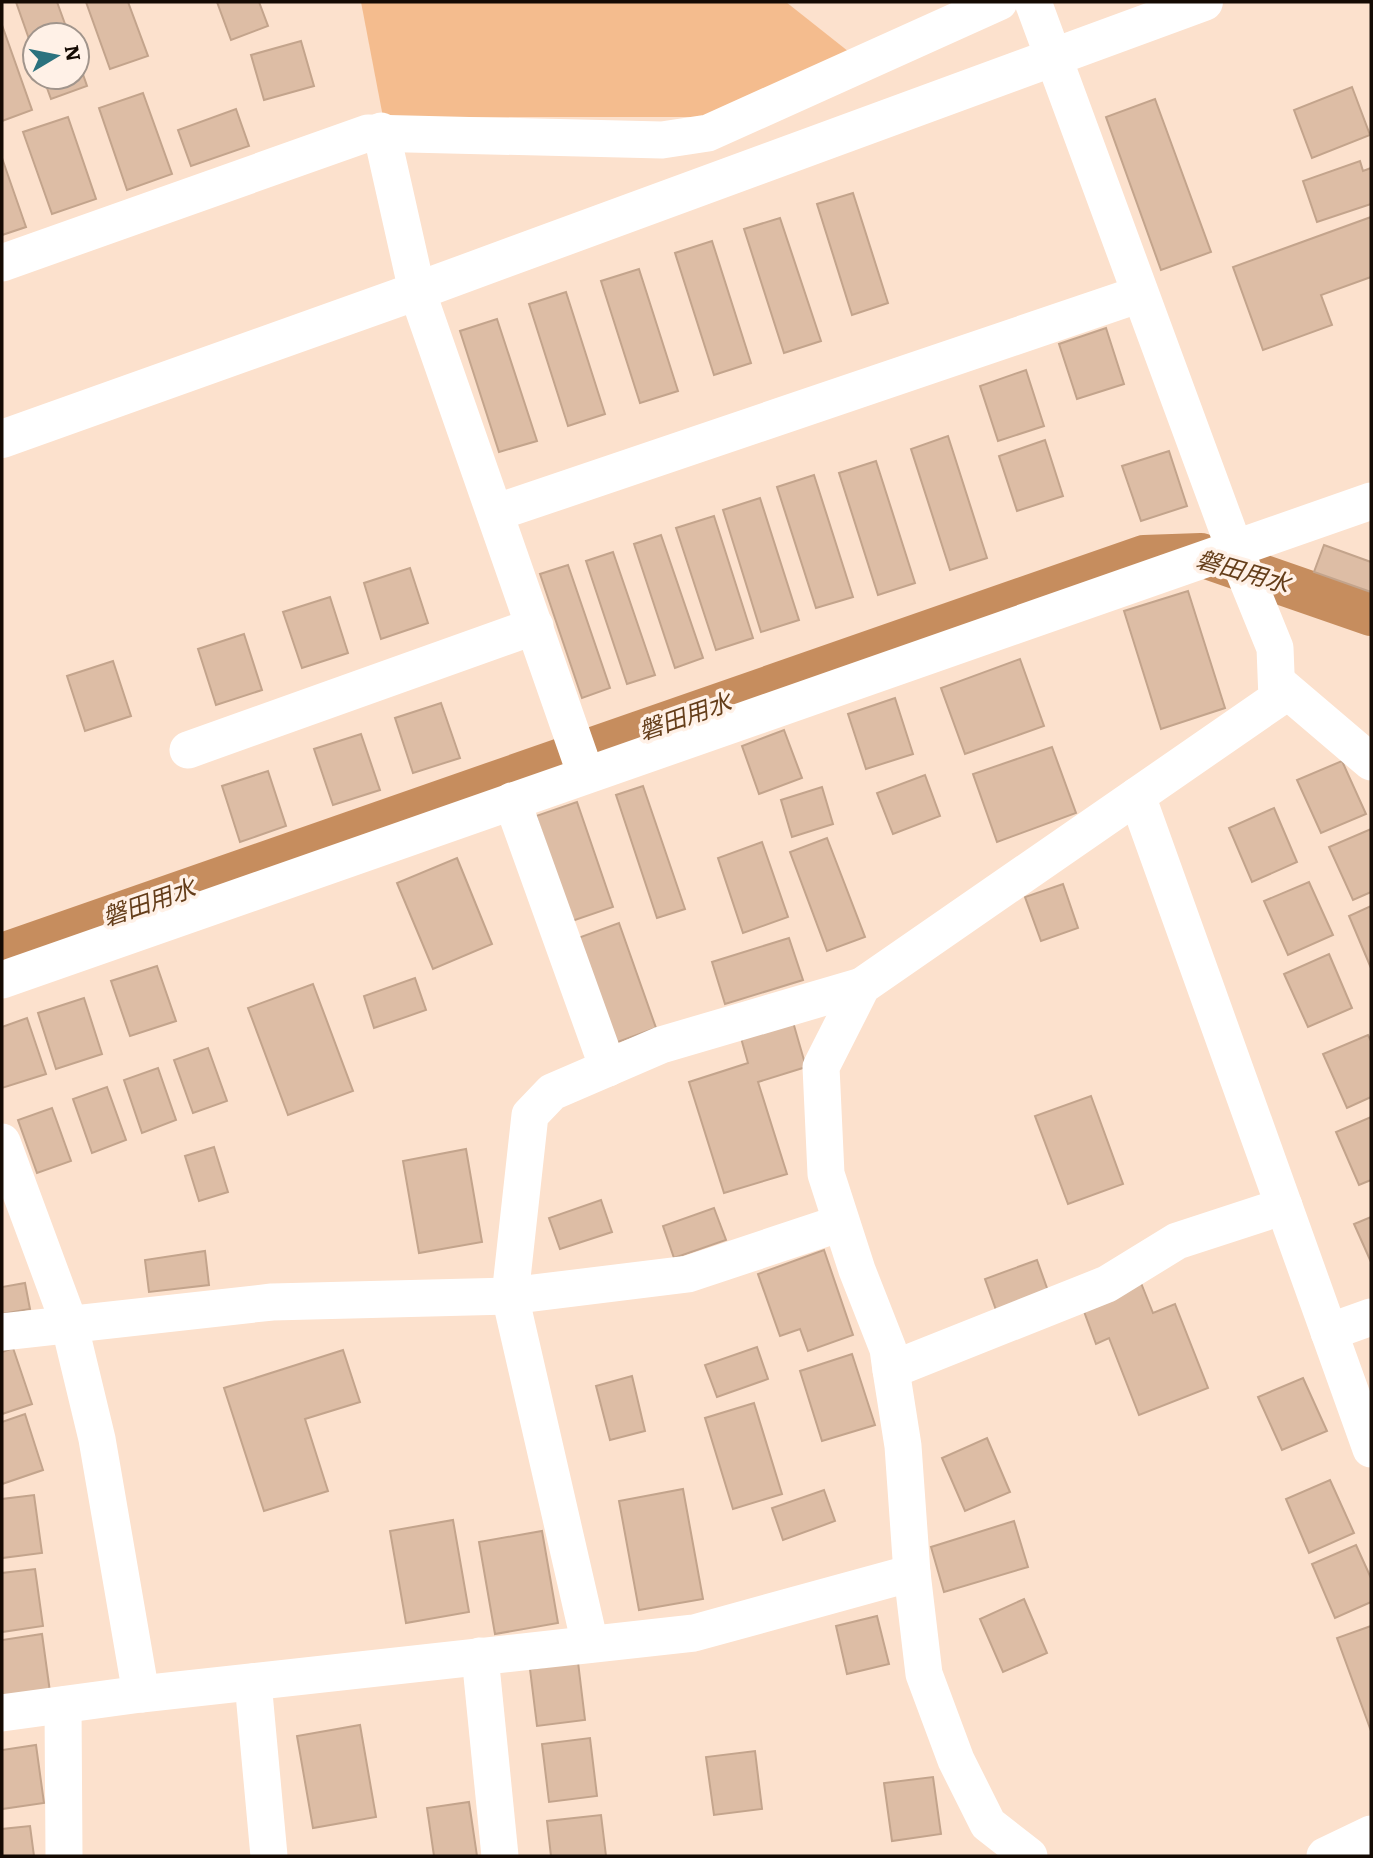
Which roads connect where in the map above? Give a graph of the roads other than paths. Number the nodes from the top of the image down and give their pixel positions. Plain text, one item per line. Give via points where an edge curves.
1 (999, 2) edge
2 (1032, 2) edge
3 (1205, 2) edge
4 (1053, 58) junction
5 (381, 131) junction
6 (2, 263) edge
7 (417, 290) junction
8 (1140, 294) junction
9 (2, 439) edge
10 (1371, 501) edge
11 (495, 513) junction
12 (1234, 547) junction
13 (535, 626) junction
14 (1276, 682) junction
15 (188, 750) dead end
16 (1371, 762) edge
17 (586, 775) junction
18 (1138, 796) junction
19 (512, 801) junction
20 (2, 980) edge
21 (862, 986) junction
22 (608, 1068) junction
23 (2, 1142) edge
24 (1284, 1206) junction
25 (841, 1223) junction
26 (510, 1296) junction
27 (1371, 1317) edge
28 (69, 1323) junction
29 (2, 1332) edge
30 (1329, 1332) junction
31 (891, 1370) junction
32 (1371, 1449) edge
33 (912, 1573) junction
34 (590, 1644) junction
35 (480, 1657) junction
36 (253, 1682) junction
37 (141, 1694) junction
38 (63, 1705) junction
39 (2, 1713) edge
40 (1371, 1834) edge
41 (64, 1856) edge
42 (269, 1856) edge
43 (499, 1856) edge
44 (1029, 1856) edge
45 (1325, 1856) edge

1 - 5 street via 708,133 662,140
2 - 4 street
3 - 4 street
4 - 7 street
4 - 8 street
5 - 6 street
5 - 7 street
7 - 9 street
7 - 11 street
8 - 11 street
8 - 12 street
10 - 12 street
11 - 13 street
12 - 14 street via 1275,648
12 - 17 street
13 - 15 street
13 - 17 street
14 - 16 street
14 - 18 street via 1277,699
17 - 19 street
18 - 21 street
18 - 24 street
19 - 20 street
19 - 22 street
21 - 22 street via 661,1045
21 - 25 street via 821,1068 826,1174
22 - 26 street via 552,1092 530,1115
23 - 28 street
24 - 30 street
24 - 31 street via 1177,1241 1108,1284
25 - 26 street via 688,1274
25 - 31 street via 888,1349
26 - 28 street via 272,1302
26 - 34 street
27 - 30 street
28 - 29 street
28 - 37 street via 97,1439
30 - 32 street
31 - 33 street via 904,1446
33 - 34 street via 694,1633
33 - 44 street via 924,1674 956,1760 988,1824
34 - 35 street
35 - 36 street
35 - 43 street
36 - 37 street
36 - 42 street
37 - 38 street
38 - 39 street
38 - 41 street
40 - 45 street

